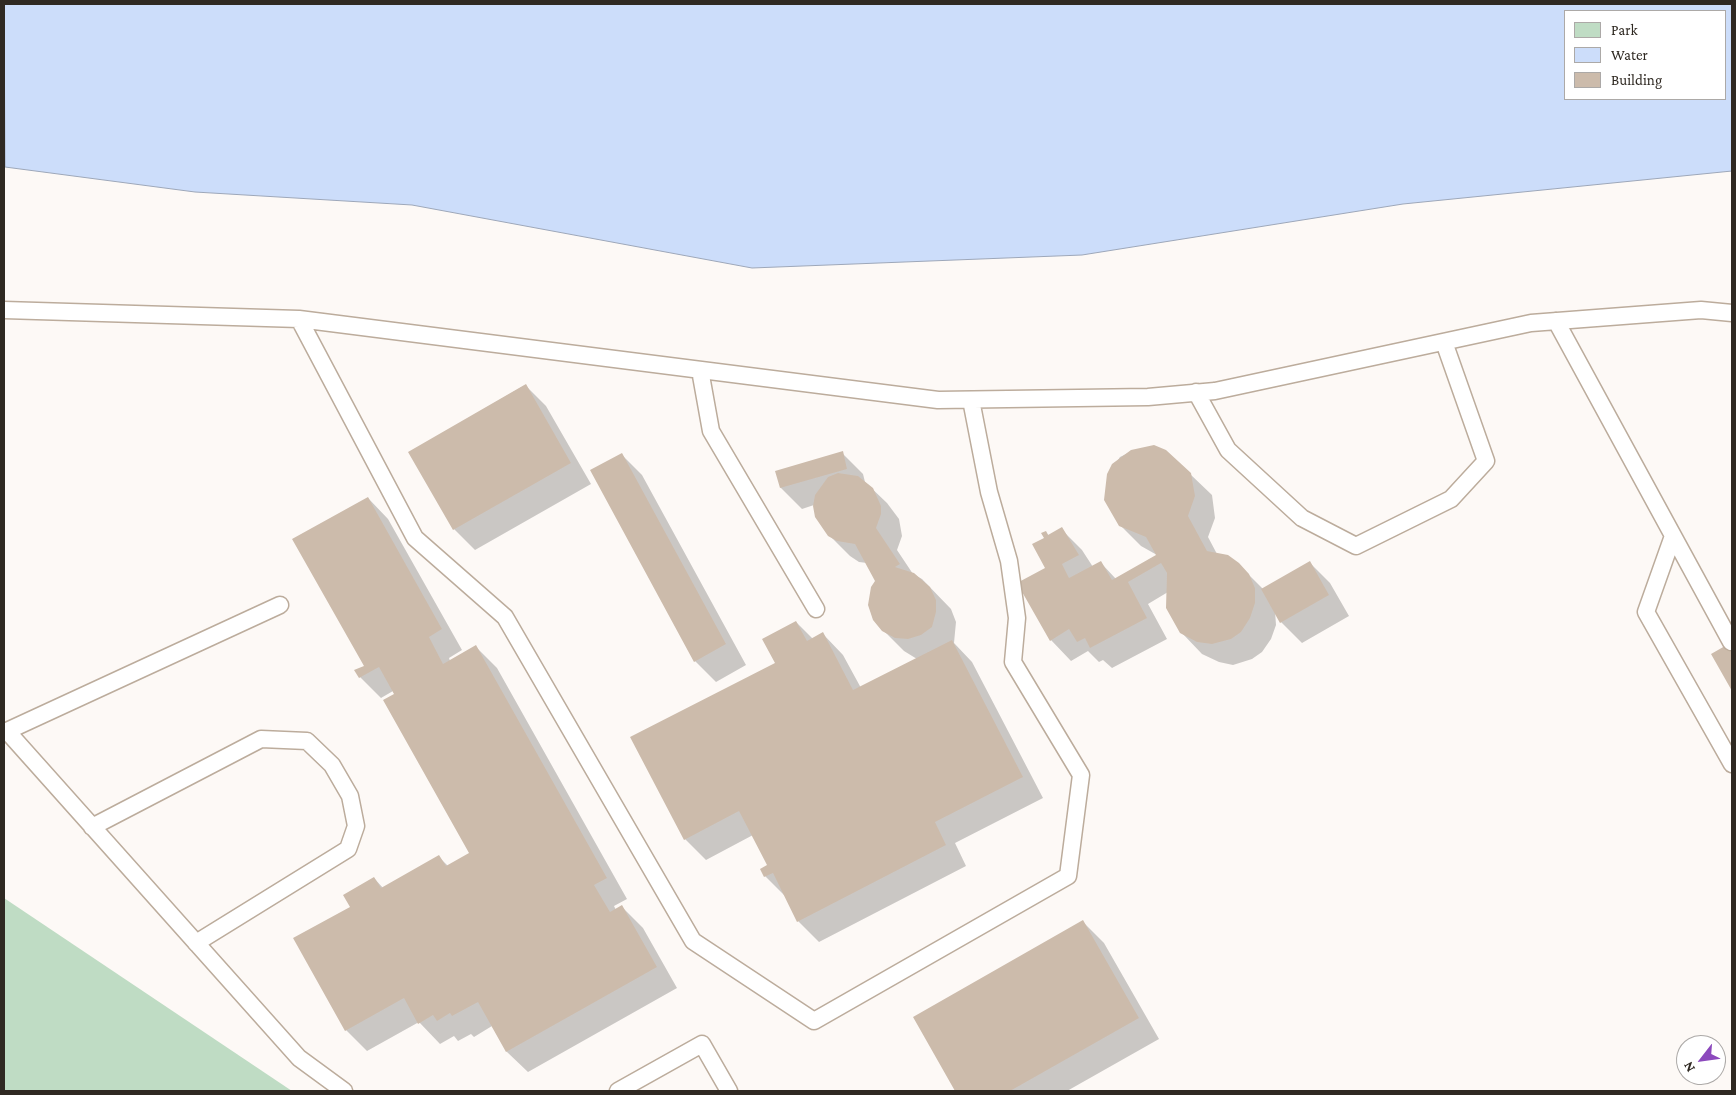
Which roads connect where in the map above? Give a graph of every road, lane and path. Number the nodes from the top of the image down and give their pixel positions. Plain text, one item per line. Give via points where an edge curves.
1 (4, 310) edge
2 (1732, 314) edge
3 (299, 319) junction
4 (1556, 321) junction
5 (1444, 342) junction
6 (700, 370) junction
7 (1196, 392) junction
8 (971, 400) junction
9 (1673, 536) junction
10 (280, 605) dead end
11 (816, 609) dead end
12 (1731, 642) edge
13 (5, 730) edge
14 (1732, 764) edge
15 (92, 827) junction
16 (196, 943) junction
17 (344, 1091) edge
18 (618, 1091) edge
19 (729, 1091) edge

1 - 3 lane
2 - 4 lane via 1701,310
3 - 6 lane
3 - 8 lane via 415,538 505,617 694,941 814,1021 1068,876 1081,775 1013,662 1017,618 1009,561 989,492
4 - 5 lane
4 - 9 lane
5 - 7 lane via 1215,391
5 - 7 lane via 1486,461 1451,499 1356,546 1302,518 1228,450
6 - 8 lane via 938,400
6 - 11 lane via 711,431
7 - 8 lane via 1148,397
9 - 12 lane
9 - 14 lane via 1646,612
10 - 13 lane
13 - 15 lane
15 - 16 lane
15 - 16 lane via 262,739 307,741 332,764 350,796 356,826 348,849
16 - 17 lane via 298,1058
18 - 19 lane via 702,1044

